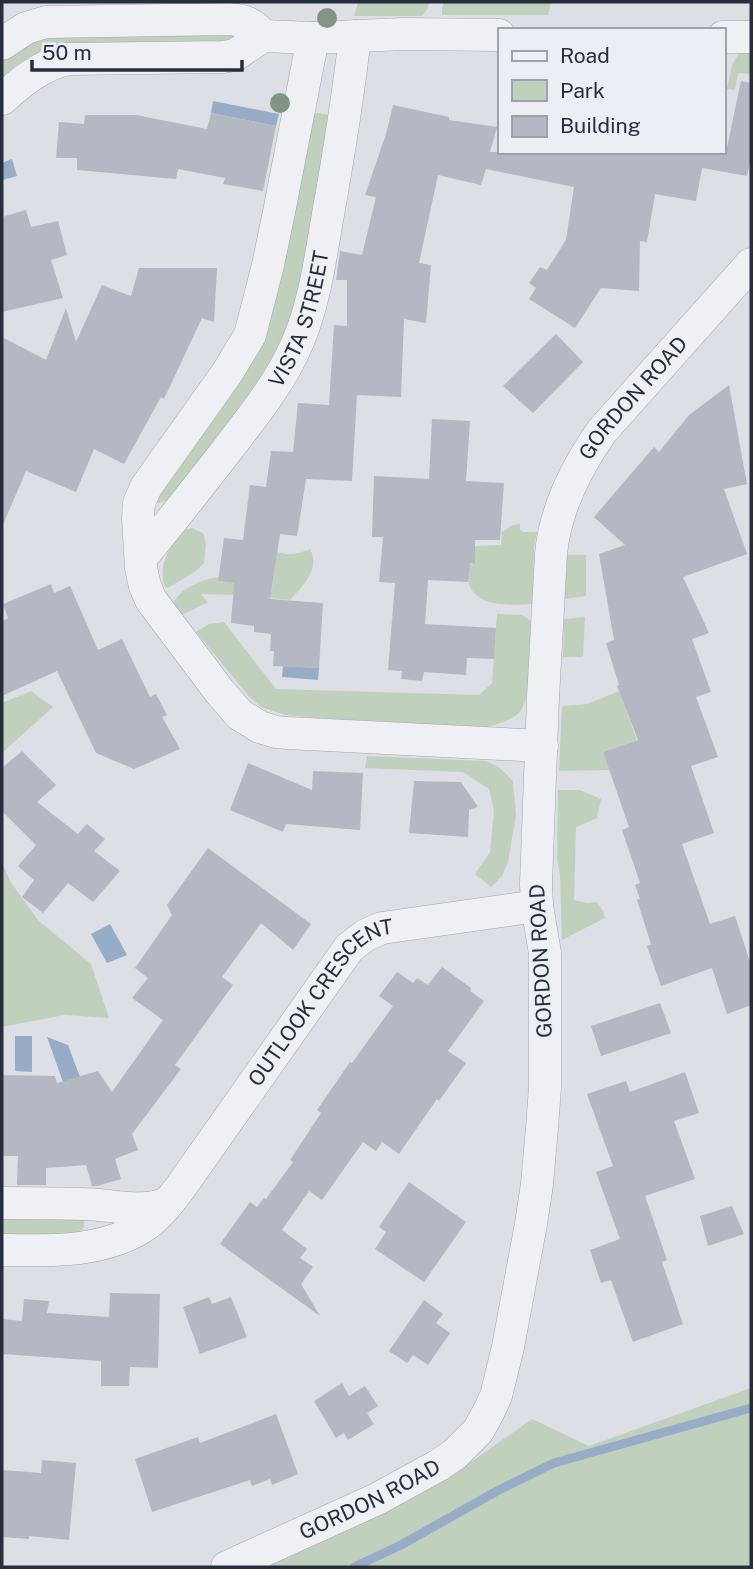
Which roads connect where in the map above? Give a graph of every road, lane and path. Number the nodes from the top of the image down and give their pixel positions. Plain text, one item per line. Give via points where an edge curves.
1 (498, 35) edge
2 (263, 36) junction
3 (355, 36) junction
4 (725, 37) edge
5 (751, 37) edge
6 (313, 38) junction
7 (2, 44) edge
8 (2, 99) edge
9 (751, 264) edge
10 (141, 558) junction
11 (542, 746) junction
12 (537, 906) junction
13 (169, 1202) junction
14 (2, 1203) edge
15 (2, 1251) edge
16 (226, 1567) edge

1 - 3 street
2 - 6 street
2 - 7 street via 249,22 229,19 56,21 26,28
2 - 8 street via 235,55 223,57 54,62
3 - 6 street
3 - 10 street, VISTA STREET via 323,245 297,343 252,418
4 - 5 street
6 - 10 street, VISTA STREET via 253,327 227,373 141,496
9 - 11 street, GORDON ROAD via 602,431 569,488 552,546
10 - 11 street, VISTA STREET via 145,586 154,604 220,692 254,724 288,733
11 - 12 street, GORDON ROAD
12 - 13 street, OUTLOOK CRESCENT via 382,928 360,939 349,948
12 - 16 street, GORDON ROAD via 545,969 545,1087 539,1157 516,1306 492,1404 478,1431 439,1465 377,1499
13 - 14 street via 146,1208
13 - 15 street, OUTLOOK CRESCENT via 145,1226 101,1244

